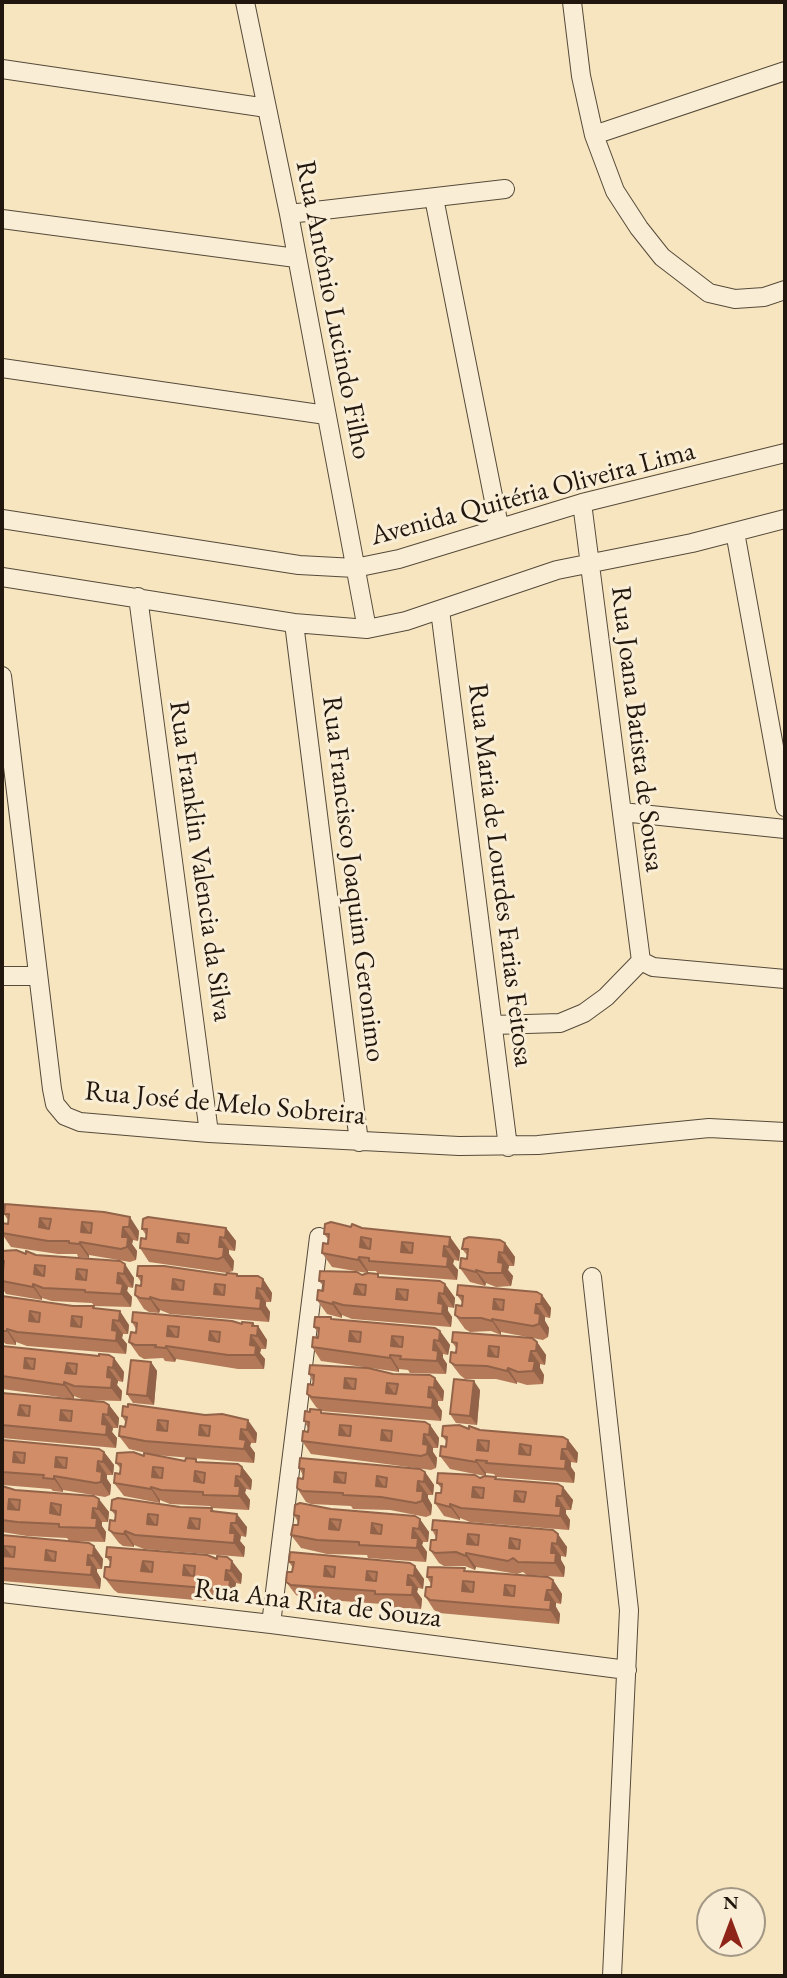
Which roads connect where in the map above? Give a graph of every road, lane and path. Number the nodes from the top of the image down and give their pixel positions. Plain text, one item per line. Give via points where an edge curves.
1 (245, 2) edge
2 (572, 2) edge
3 (2, 69) edge
4 (785, 71) edge
5 (267, 108) junction
6 (594, 135) junction
7 (505, 189) dead end
8 (433, 198) junction
9 (289, 214) junction
10 (2, 219) edge
11 (296, 258) junction
12 (785, 290) edge
13 (2, 368) edge
14 (326, 415) junction
15 (785, 453) edge
16 (582, 503) junction
17 (2, 519) edge
18 (785, 519) edge
19 (499, 526) junction
20 (735, 533) junction
21 (589, 562) junction
22 (355, 568) junction
23 (2, 577) edge
24 (138, 597) junction
25 (440, 610) junction
26 (294, 623) junction
27 (367, 629) junction
28 (2, 676) edge
29 (785, 807) edge
30 (622, 812) junction
31 (785, 829) edge
32 (641, 961) junction
33 (2, 976) edge
34 (38, 976) junction
35 (785, 979) edge
36 (492, 1025) junction
37 (785, 1132) edge
38 (209, 1133) junction
39 (359, 1142) junction
40 (508, 1147) junction
41 (319, 1237) dead end
42 (592, 1276) dead end
43 (2, 1593) edge
44 (271, 1624) junction
45 (627, 1670) junction
46 (612, 1976) edge

1 - 5 street, Rua Antônio Lucindo Filho
2 - 6 street
3 - 5 street
4 - 6 street
5 - 9 street, Rua Antônio Lucindo Filho
6 - 12 street via 621,201 654,247 683,275 709,293 735,299
7 - 8 street
8 - 9 street
8 - 19 street
9 - 11 street, Rua Antônio Lucindo Filho
10 - 11 street
11 - 14 street, Rua Antônio Lucindo Filho
13 - 14 street
14 - 22 street, Rua Antônio Lucindo Filho
15 - 16 street, Avenida Quitéria Oliveira Lima
16 - 19 street, Avenida Quitéria Oliveira Lima
16 - 21 street, Rua Joana Batista de Sousa
17 - 22 street, Avenida Quitéria Oliveira Lima via 299,565
18 - 20 street
19 - 22 street, Avenida Quitéria Oliveira Lima via 399,559
20 - 21 street
20 - 29 street
21 - 25 street
21 - 30 street, Rua Joana Batista de Sousa
22 - 27 street, Rua Antônio Lucindo Filho
23 - 24 street
24 - 26 street
24 - 38 street, Rua Franklin Valencia da Silva
25 - 27 street
25 - 36 street, Rua Maria de Lourdes Farias Feitosa
26 - 27 street
26 - 39 street, Rua Francisco Joaquim Geronimo
28 - 34 street, Rua José de Melo Sobreira
30 - 31 street
30 - 32 street, Rua Joana Batista de Sousa
32 - 35 street via 653,967
32 - 36 street via 584,1013 560,1023
33 - 34 street
34 - 38 street, Rua José de Melo Sobreira via 52,1089 55,1104 65,1116 80,1122
36 - 40 street, Rua Maria de Lourdes Farias Feitosa
37 - 40 street, Rua José de Melo Sobreira via 709,1128
38 - 39 street, Rua José de Melo Sobreira
39 - 40 street, Rua José de Melo Sobreira
41 - 44 street
42 - 45 street via 625,1554
43 - 44 street, Rua Ana Rita de Souza
44 - 45 street, Rua Ana Rita de Souza
45 - 46 street

